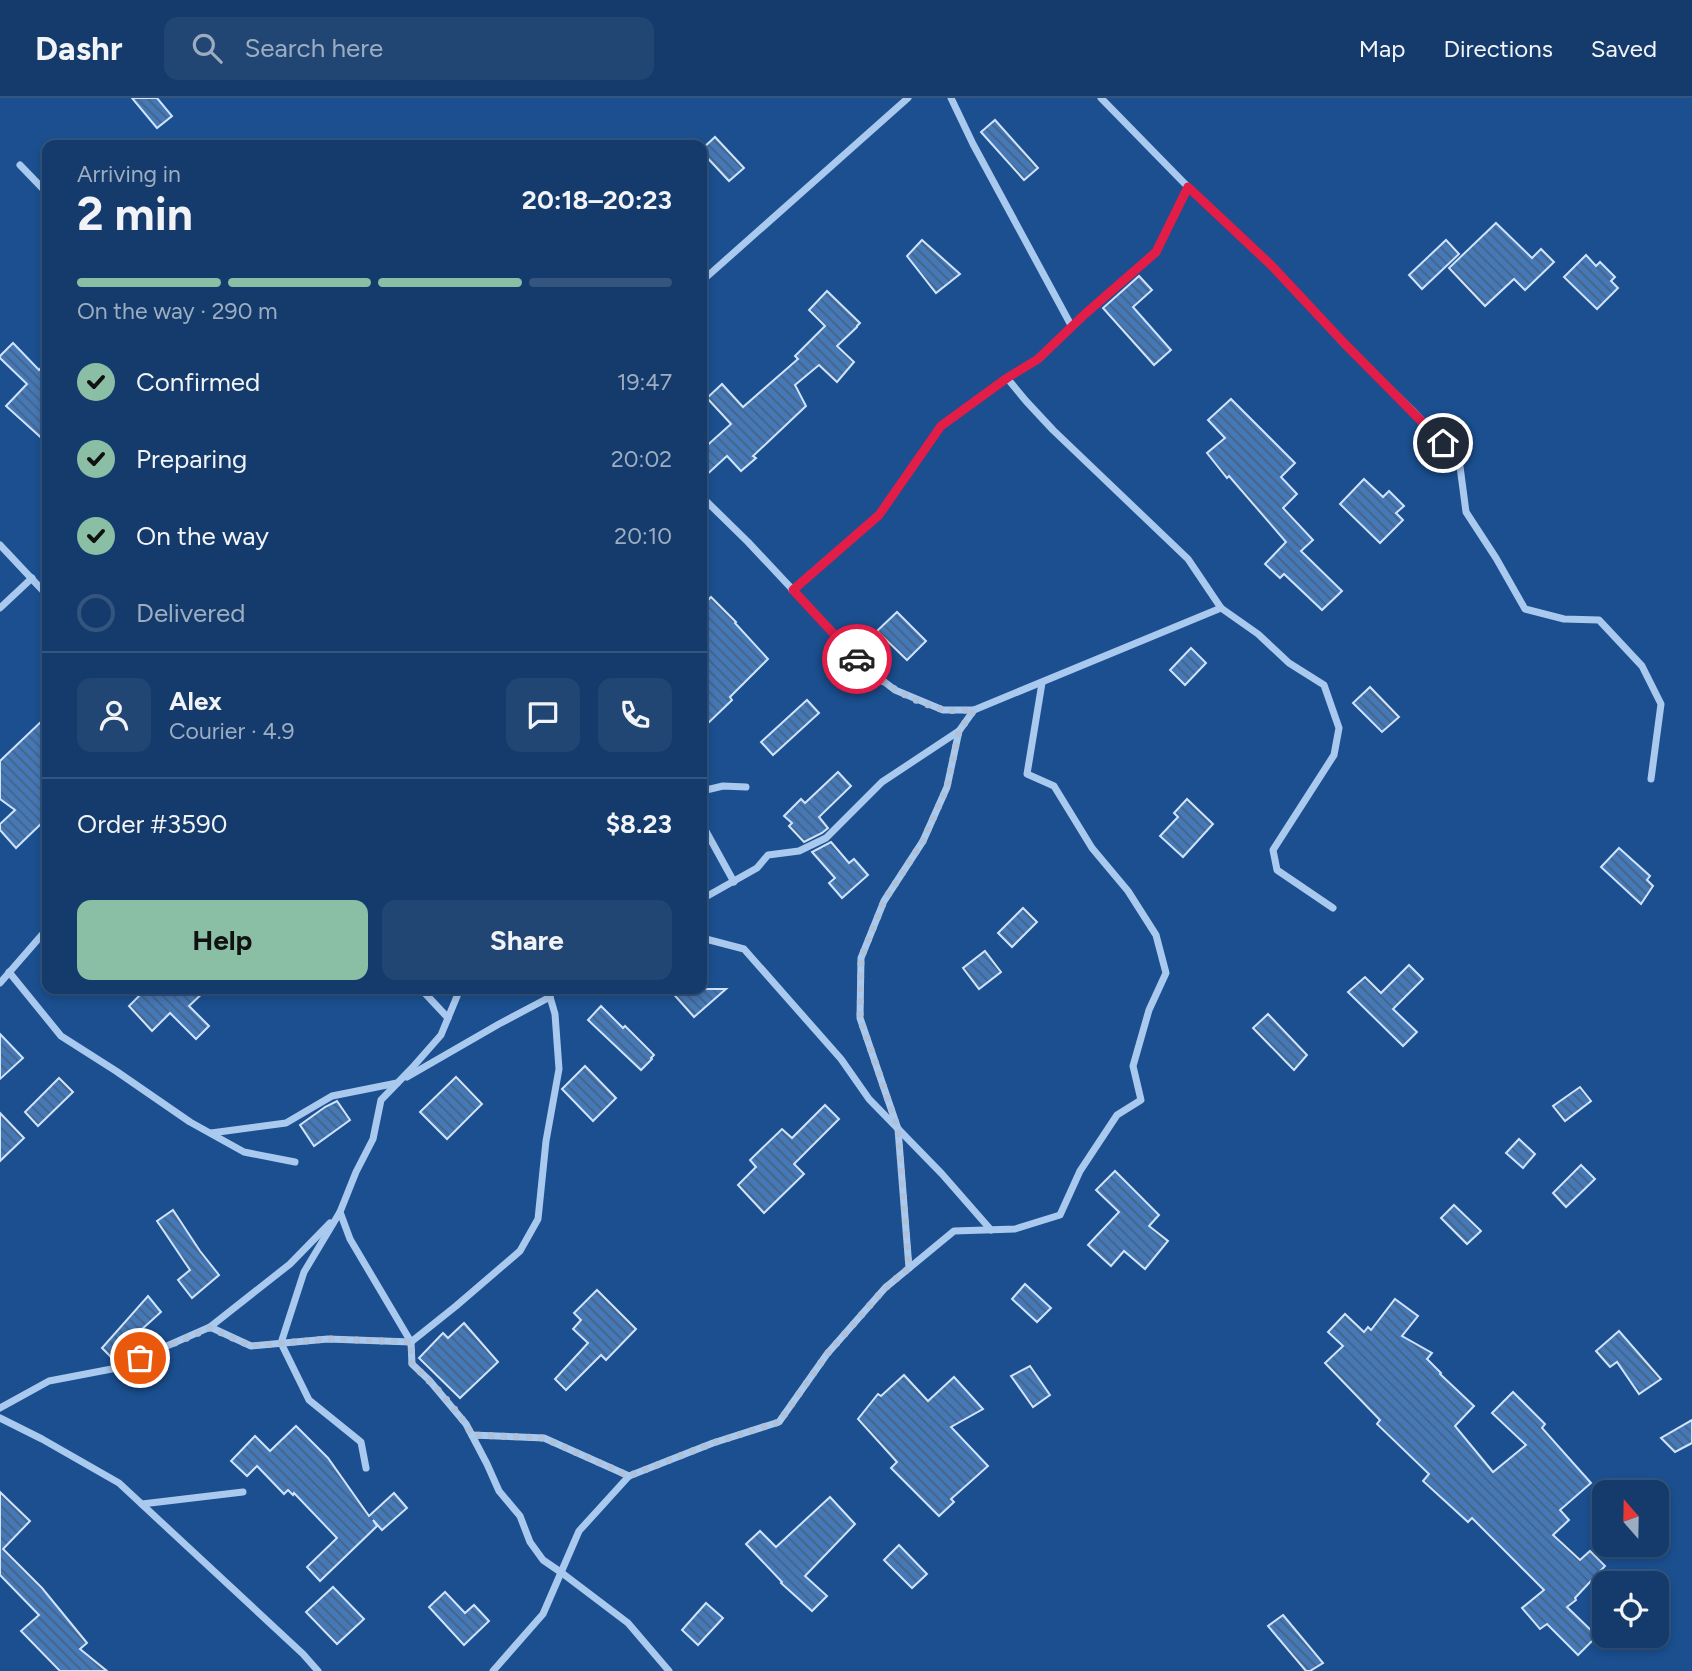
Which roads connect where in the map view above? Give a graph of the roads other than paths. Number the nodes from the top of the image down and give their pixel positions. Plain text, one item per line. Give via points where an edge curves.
1 (908, 98) edge
2 (951, 98) edge
3 (1101, 98) edge
4 (20, 165) dead end
5 (42, 187) edge
6 (1188, 187) junction
7 (707, 277) edge
8 (1072, 327) junction
9 (1007, 378) junction
10 (707, 502) edge
11 (0, 545) edge
12 (32, 578) junction
13 (42, 589) edge
14 (793, 590) junction
15 (0, 608) edge
16 (1222, 608) junction
17 (1042, 683) junction
18 (974, 710) junction
19 (959, 731) junction
20 (1651, 779) dead end
21 (746, 788) dead end
22 (707, 790) edge
23 (707, 833) edge
24 (734, 882) junction
25 (707, 896) edge
26 (1333, 908) dead end
27 (42, 935) edge
28 (707, 939) edge
29 (9, 972) junction
30 (0, 983) edge
31 (426, 994) edge
32 (460, 994) edge
33 (549, 994) edge
34 (551, 994) edge
35 (448, 1018) junction
36 (397, 1083) junction
37 (898, 1129) junction
38 (211, 1133) junction
39 (295, 1162) dead end
40 (341, 1212) junction
41 (991, 1230) junction
42 (909, 1268) junction
43 (210, 1328) junction
44 (411, 1342) junction
45 (281, 1343) junction
46 (0, 1408) edge
47 (0, 1418) edge
48 (472, 1435) junction
49 (366, 1468) dead end
50 (629, 1476) junction
51 (243, 1492) dead end
52 (142, 1504) junction
53 (562, 1573) junction
54 (318, 1671) edge
55 (493, 1671) edge
56 (669, 1671) edge

1 - 7 street
2 - 8 street
3 - 6 street
4 - 5 street
6 - 8 street via 1156,252
6 - 20 street via 1272,266 1459,459 1466,512 1525,609 1564,619 1599,620 1642,666 1661,704
8 - 9 street via 1038,359
9 - 14 street via 941,426 879,515
9 - 16 street via 1053,430 1188,559
10 - 14 street
11 - 12 street
12 - 13 street
12 - 15 street
14 - 18 street via 865,667 895,690 943,710
16 - 17 street
16 - 26 street via 1289,663 1324,685 1339,728 1335,755 1273,850 1277,870
17 - 18 street
17 - 41 street via 1027,774 1054,786 1092,848 1128,891 1156,935 1166,973 1149,1010 1133,1066 1141,1100 1117,1115 1080,1171 1060,1215 1015,1229
18 - 19 street
19 - 24 street via 882,782 826,838 799,851 768,855
19 - 37 street via 947,787 923,841 884,901 861,958 860,1018
21 - 22 street
23 - 24 street
24 - 25 street
27 - 29 street
28 - 37 street via 744,949
29 - 30 street
29 - 38 street via 61,1035
31 - 35 street
32 - 35 street
33 - 36 street
34 - 44 street via 559,1069 538,1219 520,1251
35 - 36 street via 441,1035
36 - 38 street via 332,1096 286,1123
36 - 40 street via 381,1100 373,1139
37 - 41 street
37 - 42 street
38 - 39 street via 244,1152
40 - 43 street via 290,1264
40 - 44 street via 350,1239
40 - 45 street via 304,1272
41 - 42 street via 954,1231
42 - 50 street via 885,1288 827,1354 779,1422
43 - 45 street via 251,1346
43 - 46 street via 117,1368 49,1381
44 - 45 street via 328,1339
44 - 48 street via 412,1364
45 - 49 street via 309,1400 361,1442
47 - 52 street via 119,1483
48 - 50 street via 544,1438
48 - 53 street via 499,1491 520,1516 530,1542 542,1560
50 - 53 street via 579,1531
51 - 52 street
52 - 54 street
53 - 55 street via 543,1614
53 - 56 street via 628,1623

